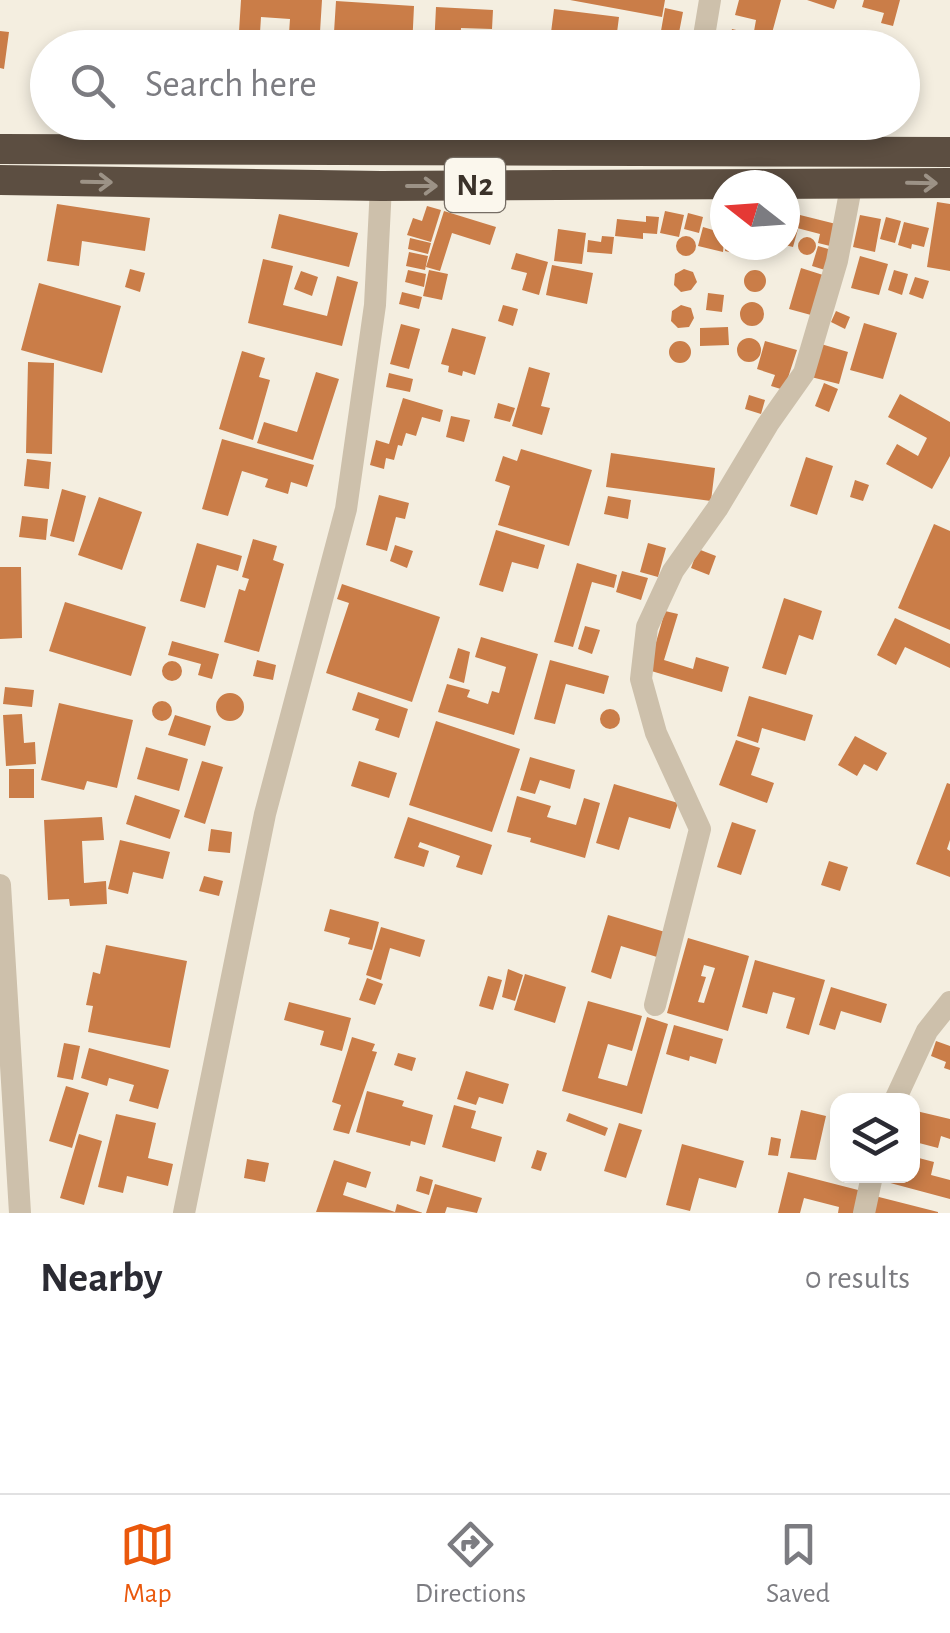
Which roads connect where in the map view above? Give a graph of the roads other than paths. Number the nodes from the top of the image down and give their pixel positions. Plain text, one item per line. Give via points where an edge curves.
1 (710, 0) edge
2 (705, 30) edge
3 (476, 140) edge
4 (753, 140) edge
5 (0, 149) edge
6 (950, 152) edge
7 (0, 180) edge
8 (852, 182) junction
9 (950, 183) edge
10 (381, 186) junction
11 (0, 885) edge
12 (950, 1002) edge
13 (654, 1005) dead end
14 (898, 1093) edge
15 (870, 1183) edge
16 (20, 1213) edge
17 (184, 1213) edge
18 (864, 1213) edge

1 - 2 street
3 - 5 highway, N2
4 - 6 highway, N2
7 -> 10 highway, N2
8 -> 9 highway, N2
10 -> 8 highway, N2
8 - 13 street via 838,262 804,373 672,571 646,627 641,679 656,733 700,829
10 - 17 street via 375,305 346,510 264,814
11 - 16 street
12 - 14 street via 927,1032
15 - 18 street

